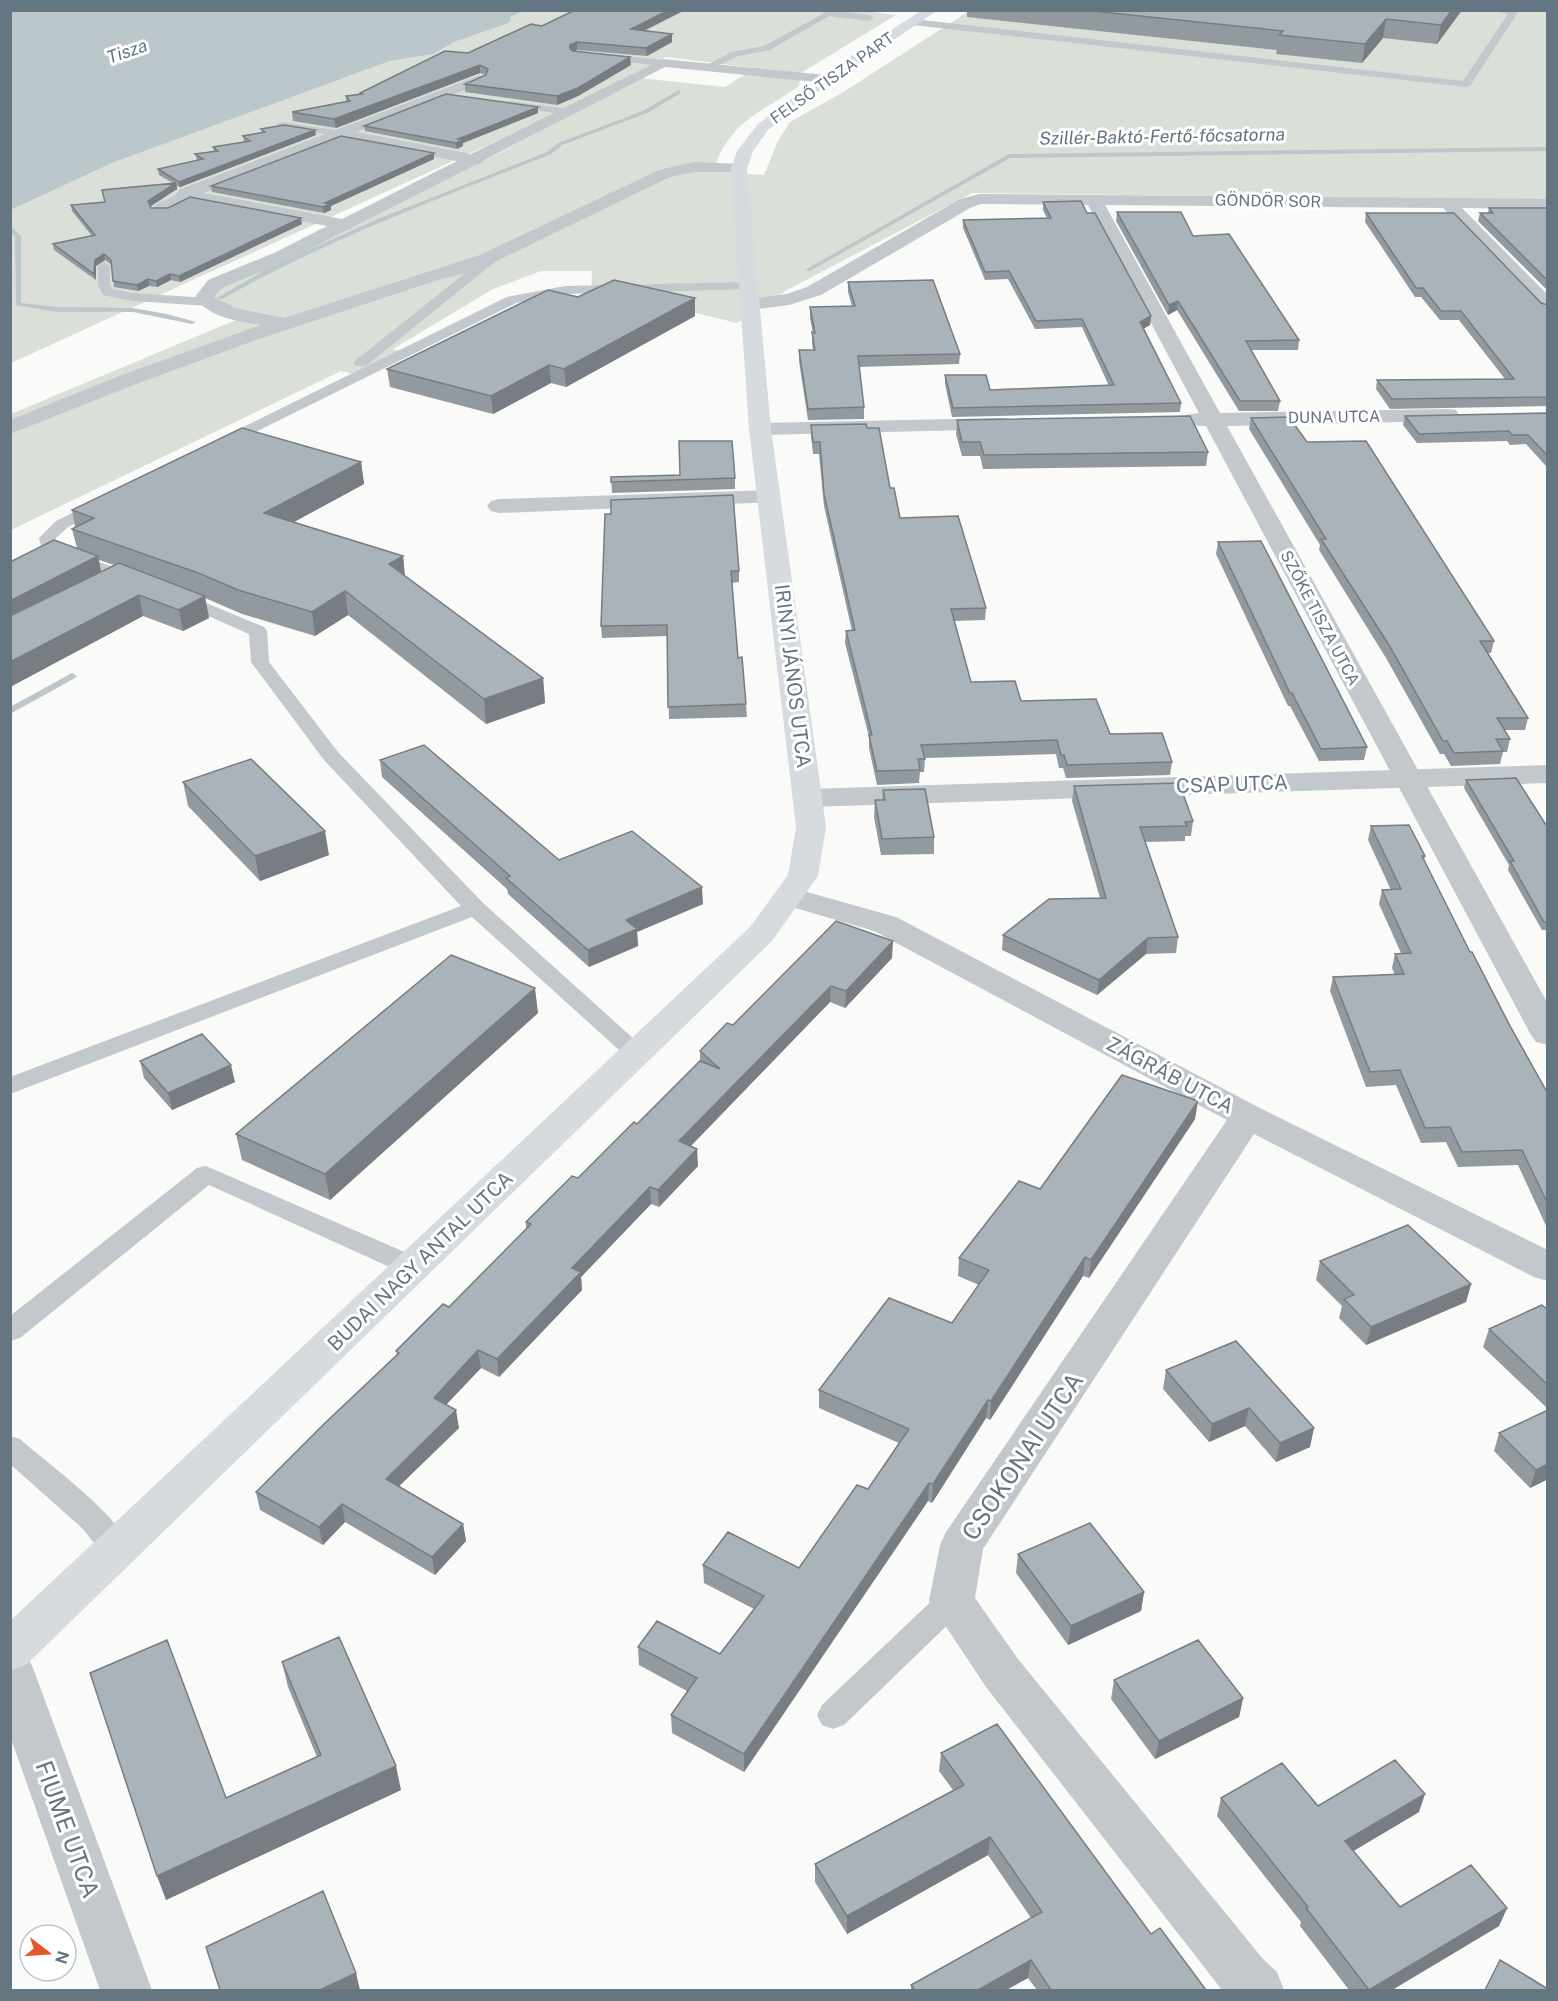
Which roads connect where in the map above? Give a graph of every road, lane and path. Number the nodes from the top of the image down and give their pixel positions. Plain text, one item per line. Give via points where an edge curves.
1 (932, 10) edge
2 (1495, 10) edge
3 (869, 18) dead end
4 (989, 20) dead end
5 (913, 22) junction
6 (974, 29) junction
7 (588, 56) edge
8 (663, 63) junction
9 (708, 67) junction
10 (480, 79) edge
11 (826, 79) junction
12 (442, 94) junction
13 (465, 98) edge
14 (500, 102) edge
15 (570, 112) junction
16 (281, 125) edge
17 (342, 134) junction
18 (476, 160) junction
19 (739, 169) junction
20 (163, 190) edge
21 (185, 194) junction
22 (1094, 200) junction
23 (1447, 203) junction
24 (1548, 204) edge
25 (160, 209) edge
26 (342, 224) junction
27 (493, 257) junction
28 (104, 266) edge
29 (427, 287) dead end
30 (748, 296) junction
31 (208, 302) junction
32 (1548, 306) edge
33 (281, 323) junction
34 (333, 386) junction
35 (93, 391) junction
36 (18, 404) dead end
37 (1464, 415) edge
38 (1178, 420) edge
39 (1214, 420) junction
40 (1023, 424) edge
41 (10, 428) edge
42 (760, 429) junction
43 (207, 450) edge
44 (769, 497) junction
45 (114, 498) edge
46 (499, 506) dead end
47 (122, 576) junction
48 (102, 587) edge
49 (1548, 774) edge
50 (1407, 779) junction
51 (808, 798) junction
52 (807, 856) joint
53 (789, 896) junction
54 (475, 908) junction
55 (1548, 1035) edge
56 (637, 1054) junction
57 (10, 1086) edge
58 (1248, 1116) junction
59 (414, 1267) junction
60 (1548, 1267) edge
61 (10, 1331) edge
62 (10, 1447) edge
63 (117, 1549) junction
64 (952, 1601) junction
65 (10, 1651) edge
66 (10, 1668) edge
67 (833, 1715) dead end
68 (126, 1990) edge
69 (1258, 1990) edge

1 - 5 main road, FELSŐ TISZA PART
2 - 6 lane via 1514,12 1466,84
3 - 9 lane via 828,13 767,48 735,54
4 - 6 lane
5 - 6 lane
5 - 11 main road, FELSŐ TISZA PART
7 - 8 lane
8 - 9 street
8 - 15 street
9 - 11 street
10 - 12 street
11 - 19 main road, FELSŐ TISZA PART via 763,127 745,151
12 - 13 lane
12 - 17 street
14 - 15 lane
15 - 18 street
16 - 17 lane
17 - 18 street
17 - 21 street
18 - 26 street
19 - 27 street via 694,167 664,173
19 - 30 main road, FELSŐ TISZA PART
20 - 21 street
21 - 25 street via 182,200
21 - 26 street
22 - 23 street, GÖNDÖR SOR
22 - 30 street, GÖNDÖR SOR via 989,198 966,203 814,291 789,299
22 - 39 street, SZŐKE TISZA UTCA
23 - 24 street, GÖNDÖR SOR
23 - 32 street
26 - 31 street via 280,258 215,284 204,297
27 - 29 street
27 - 33 street
27 - 34 lane
28 - 31 lane via 108,292
30 - 34 lane via 565,290 538,294 512,300
30 - 42 main road, IRINYI JÁNOS UTCA
31 - 33 street via 221,309
33 - 35 street
34 - 43 lane
35 - 36 street
35 - 41 street
37 - 39 street, DUNA UTCA
38 - 39 street, DUNA UTCA
39 - 50 street, SZŐKE TISZA UTCA
40 - 42 street
42 - 44 main road, IRINYI JÁNOS UTCA
44 - 46 street
44 - 51 main road, IRINYI JÁNOS UTCA
45 - 47 lane via 62,524 47,538 49,550
47 - 48 lane
47 - 54 lane via 258,631 260,662 332,756
49 - 50 street, CSAP UTCA
50 - 51 street, CSAP UTCA
50 - 55 street, SZŐKE TISZA UTCA
51 - 52 main road, IRINYI JÁNOS UTCA via 812,826
52 - 53 main road, BUDAI NAGY ANTAL UTCA via 803,876
53 - 56 main road, BUDAI NAGY ANTAL UTCA via 761,934
53 - 58 street, ZÁGRÁB UTCA via 885,924
54 - 56 lane
54 - 57 lane
56 - 59 main road, BUDAI NAGY ANTAL UTCA
58 - 60 street, ZÁGRÁB UTCA
58 - 64 street, CSOKONAI UTCA via 962,1545
59 - 61 lane via 206,1174
59 - 63 main road, BUDAI NAGY ANTAL UTCA
62 - 63 lane via 92,1520
63 - 65 main road, BUDAI NAGY ANTAL UTCA
64 - 67 lane
64 - 69 street via 1002,1673
66 - 68 street, FIUME UTCA

